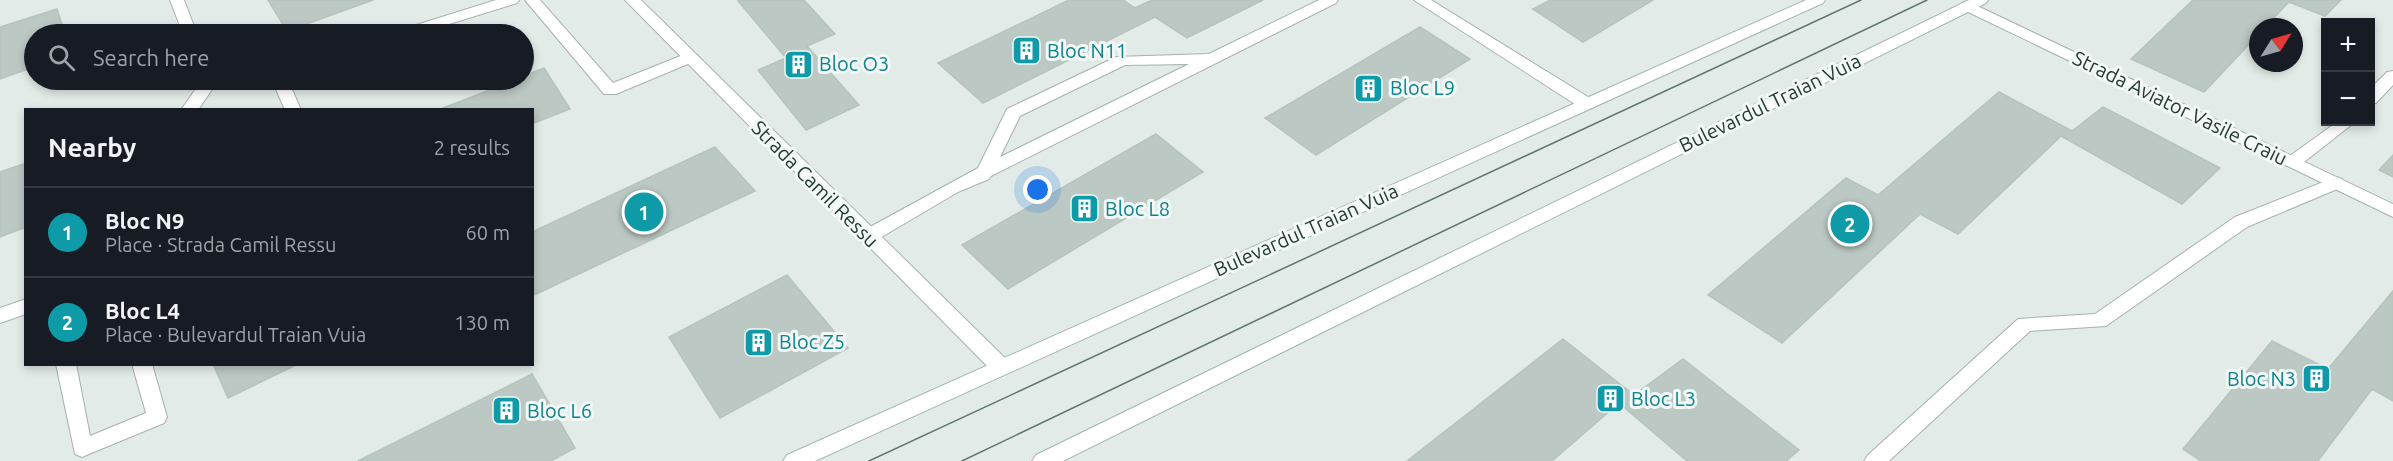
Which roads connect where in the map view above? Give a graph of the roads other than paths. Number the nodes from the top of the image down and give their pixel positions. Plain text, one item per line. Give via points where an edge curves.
1 (177, 0) edge
2 (512, 0) edge
3 (532, 0) edge
4 (632, 0) edge
5 (1331, 0) edge
6 (1421, 0) edge
7 (1818, 0) edge
8 (1974, 3) edge
9 (186, 24) edge
10 (434, 24) edge
11 (689, 58) junction
12 (1213, 59) junction
13 (2393, 76) edge
14 (202, 90) edge
15 (284, 90) edge
16 (2375, 94) edge
17 (1587, 104) junction
18 (190, 108) edge
19 (292, 108) edge
20 (2342, 126) edge
21 (2293, 162) junction
22 (983, 175) junction
23 (2336, 183) junction
24 (2393, 211) edge
25 (867, 237) junction
26 (24, 307) edge
27 (0, 316) edge
28 (66, 366) edge
29 (143, 366) edge
30 (1001, 367) junction
31 (794, 461) edge
32 (1043, 461) edge
33 (1875, 461) edge

1 - 9 main road
2 - 10 main road
3 - 11 main road via 610,90
4 - 11 main road, Strada Camil Ressu
5 - 12 main road
6 - 17 main road
7 - 17 main road, Bulevardul Traian Vuia
8 - 21 main road, Strada Aviator Vasile Craiu
8 - 32 main road, Bulevardul Traian Vuia
11 - 25 main road, Strada Camil Ressu
12 - 22 main road
12 - 22 main road via 1122,60 1013,113
13 - 16 main road
14 - 18 main road
15 - 19 main road
17 - 30 main road, Bulevardul Traian Vuia
20 - 21 main road
21 - 23 main road, Strada Aviator Vasile Craiu
22 - 25 main road via 952,188
23 - 24 main road, Strada Aviator Vasile Craiu
23 - 33 main road via 2241,222 2099,321 2025,324
25 - 30 main road, Strada Camil Ressu
26 - 27 main road
28 - 29 main road via 82,447 157,417
30 - 31 main road, Bulevardul Traian Vuia

